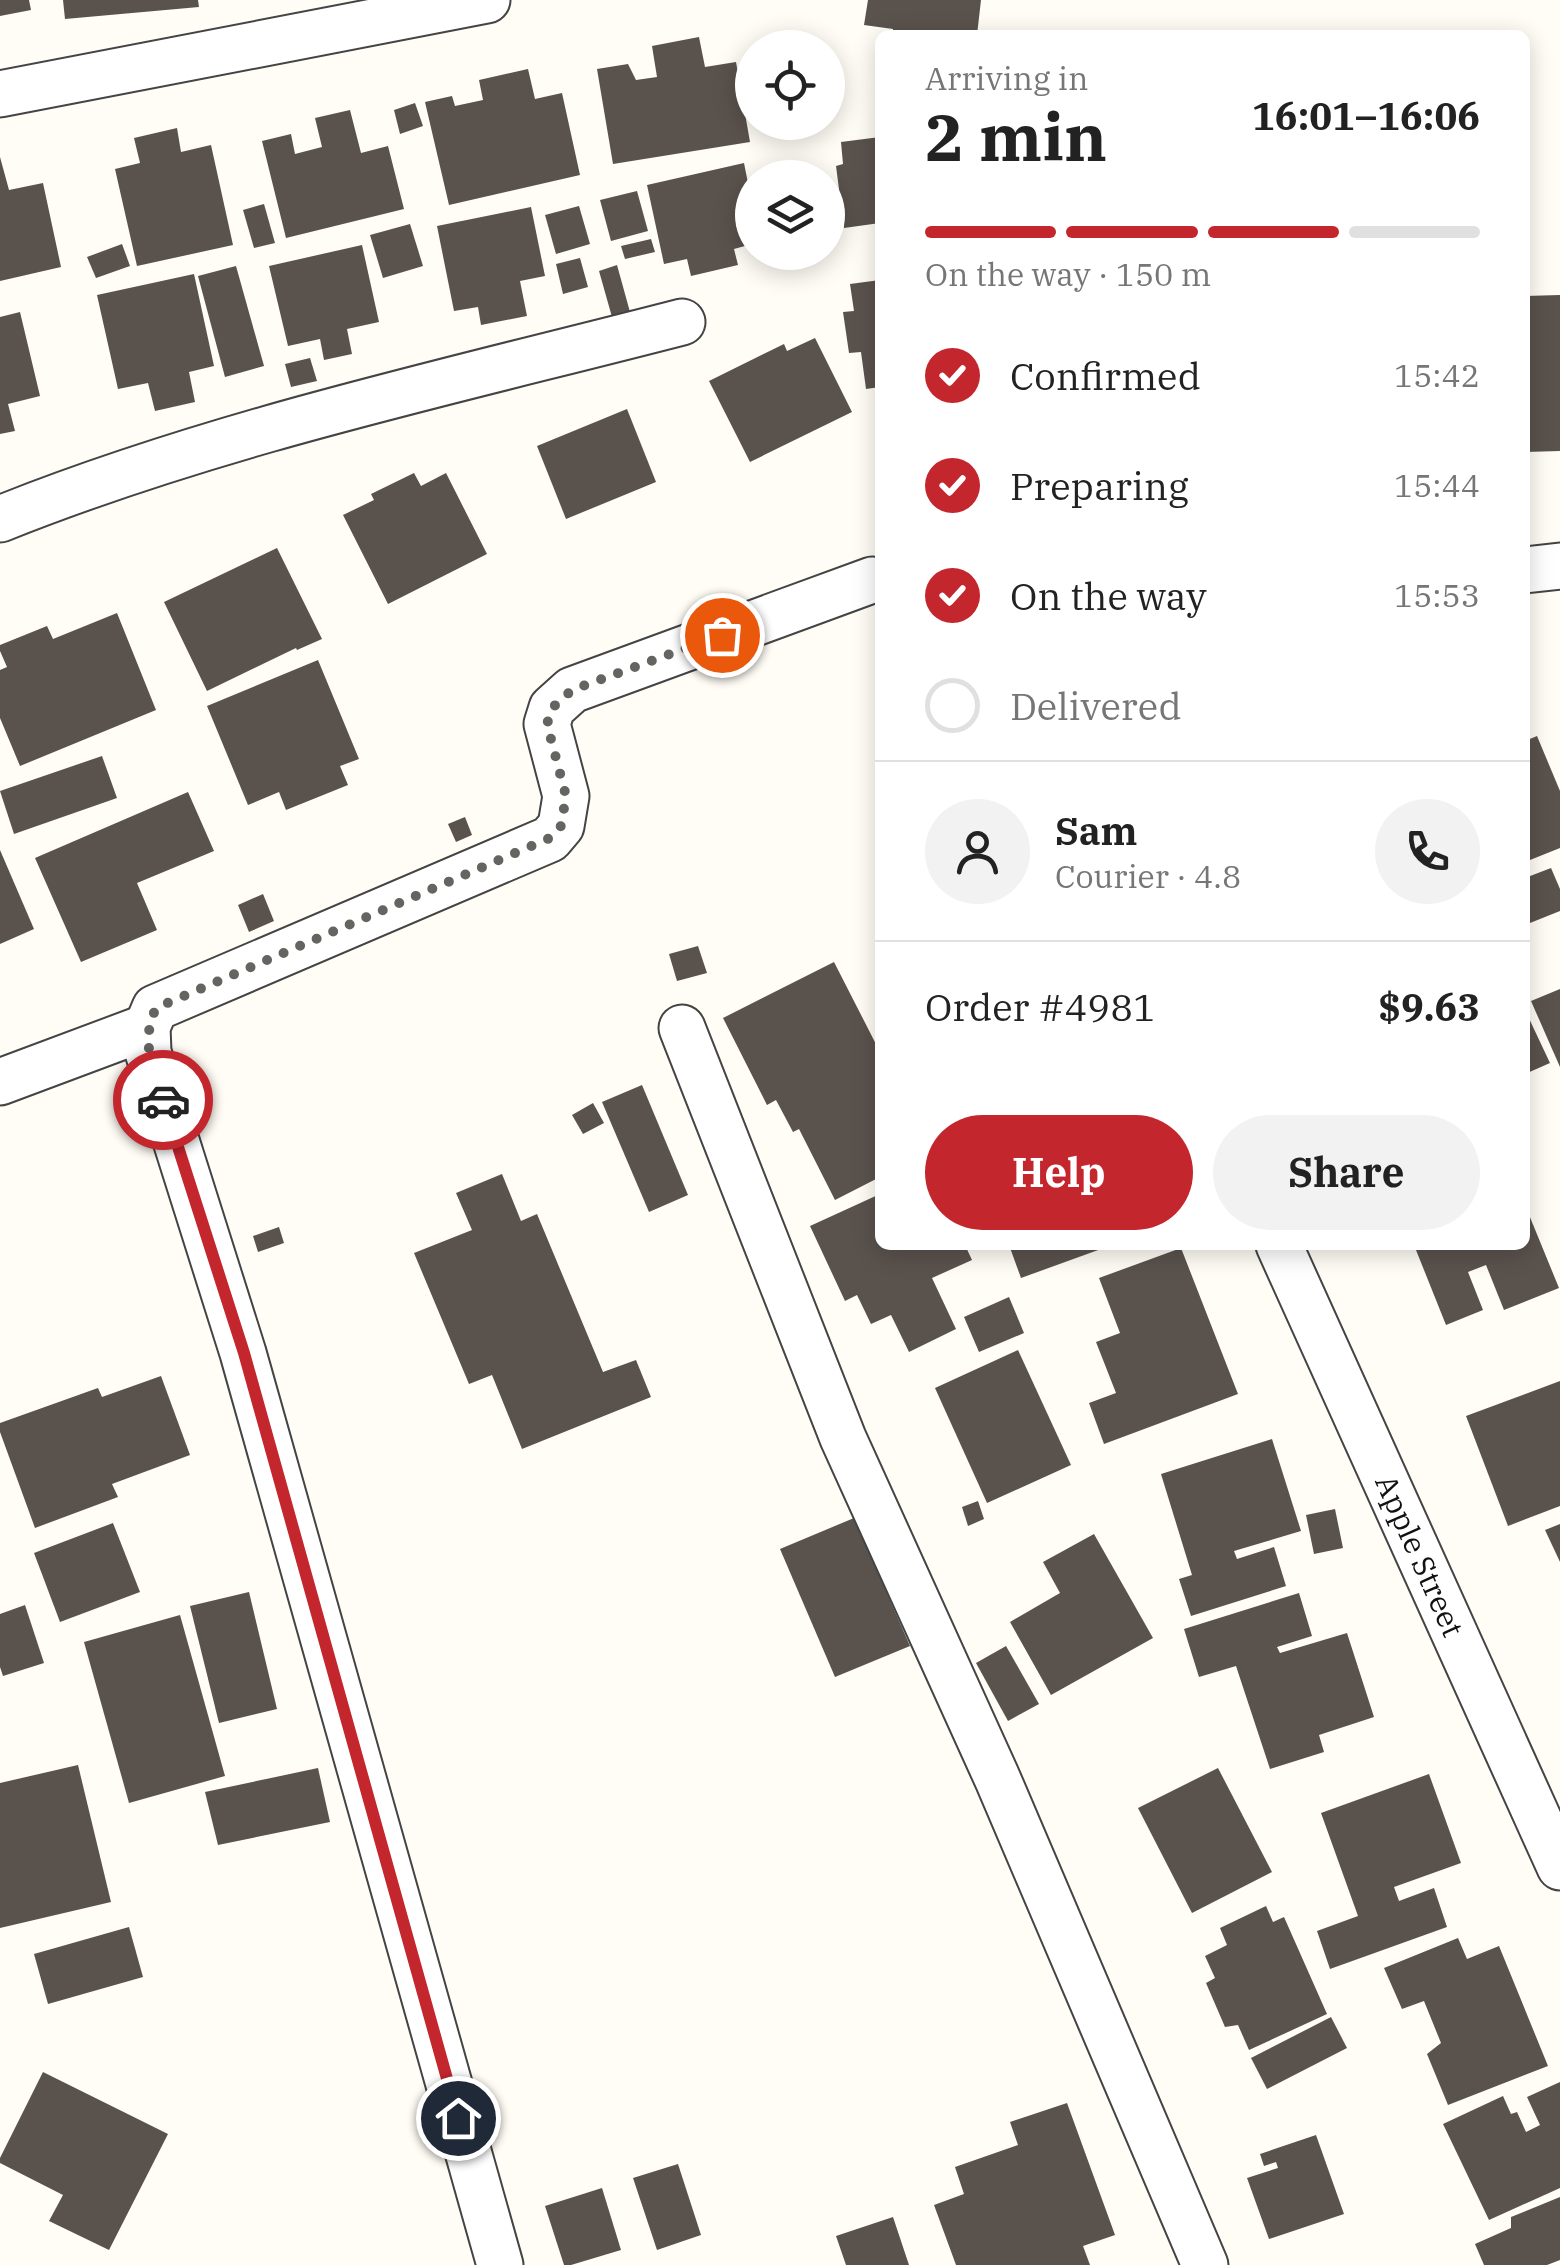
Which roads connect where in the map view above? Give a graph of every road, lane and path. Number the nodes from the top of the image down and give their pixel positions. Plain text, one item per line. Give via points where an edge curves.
1 (487, 0) edge
2 (0, 94) edge
3 (682, 322) dead end
4 (0, 518) edge
5 (1560, 566) edge
6 (1530, 569) edge
7 (872, 580) dead end
8 (147, 1026) junction
9 (682, 1028) dead end
10 (0, 1082) edge
11 (1281, 1250) edge
12 (1560, 1867) edge
13 (500, 2265) edge
14 (1205, 2265) edge

1 - 2 street
3 - 4 street via 221,442
5 - 6 street
7 - 8 street via 572,690 552,708 547,724 566,796 561,826 550,838 156,1008
8 - 10 street
8 - 13 street via 148,1052 244,1353
9 - 14 street via 843,1438
11 - 12 street, Apple Street

